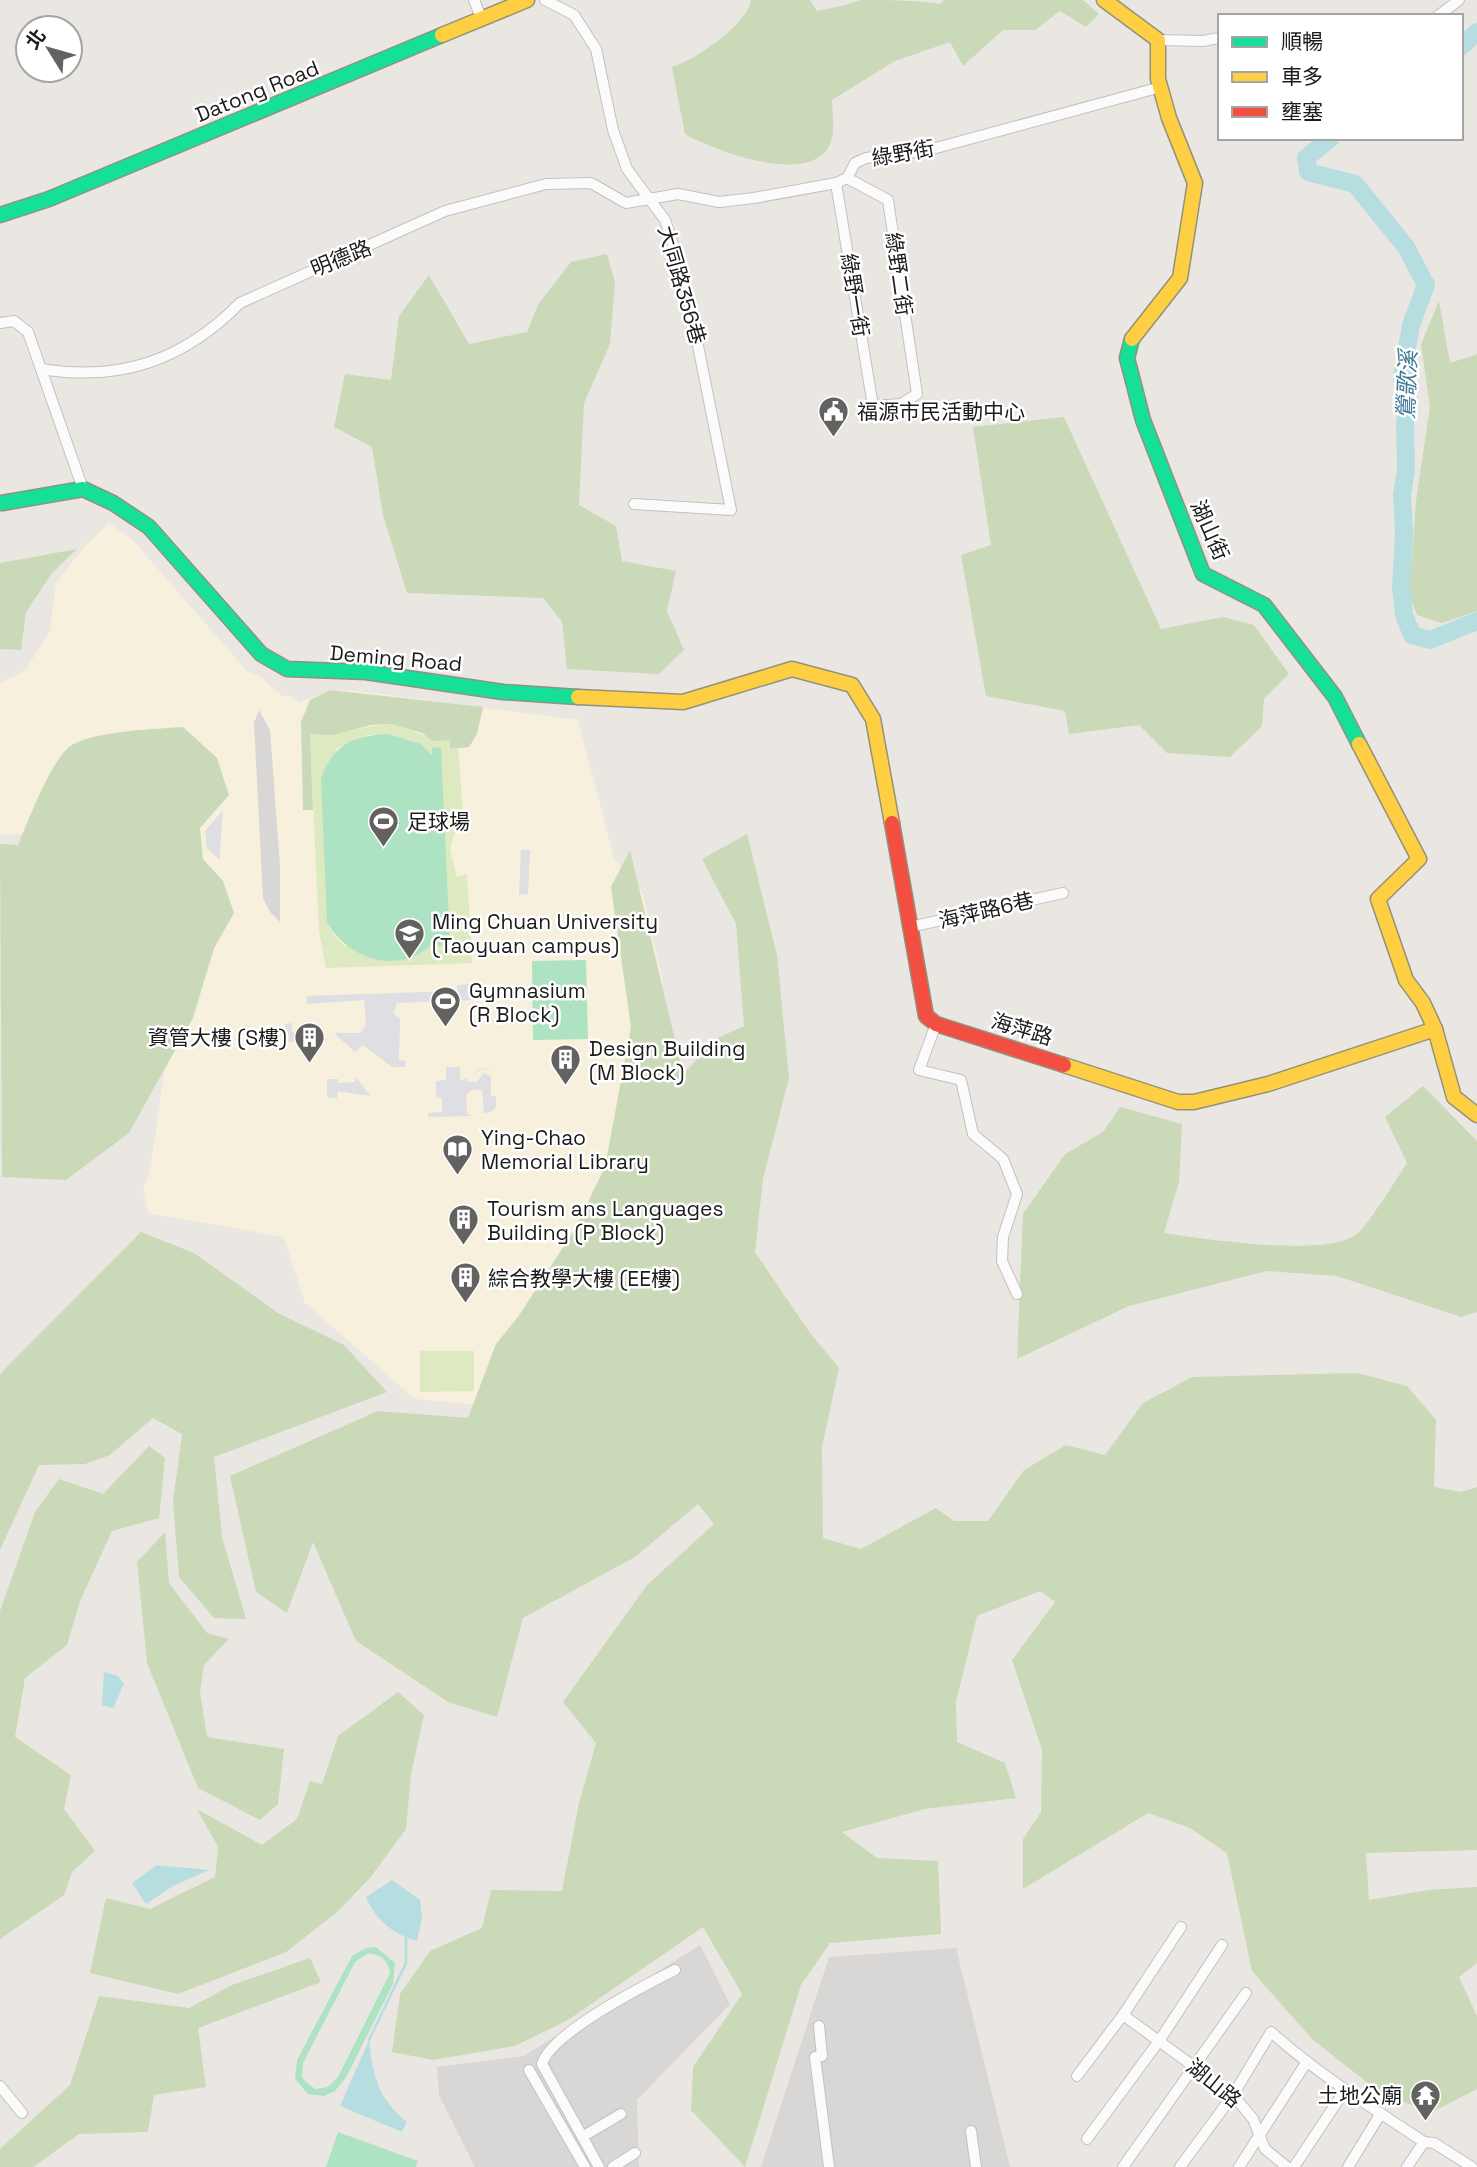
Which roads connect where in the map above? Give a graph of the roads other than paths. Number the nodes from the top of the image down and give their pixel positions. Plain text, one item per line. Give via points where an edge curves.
1 (474, 0) edge
2 (527, 0) edge
3 (545, 0) edge
4 (1104, 0) edge
5 (1460, 0) edge
6 (1441, 14) edge
7 (482, 20) junction
8 (1218, 38) edge
9 (1158, 40) junction
10 (1161, 87) junction
11 (847, 178) junction
12 (836, 183) junction
13 (651, 197) junction
14 (0, 215) edge
15 (0, 323) edge
16 (41, 369) junction
17 (873, 406) joint
18 (83, 489) junction
19 (1, 503) edge
20 (634, 504) dead end
21 (1063, 893) dead end
22 (910, 928) junction
23 (936, 1024) junction
24 (1435, 1029) junction
25 (1477, 1115) edge
26 (1017, 1294) dead end
27 (1181, 1927) dead end
28 (1222, 1945) dead end
29 (675, 1970) dead end
30 (1246, 1993) dead end
31 (1123, 2015) junction
32 (819, 2026) dead end
33 (1159, 2041) junction
34 (1306, 2063) junction
35 (1196, 2066) junction
36 (529, 2070) dead end
37 (1077, 2076) dead end
38 (0, 2086) edge
39 (1345, 2090) junction
40 (1233, 2095) junction
41 (22, 2113) dead end
42 (1381, 2113) junction
43 (621, 2114) dead end
44 (971, 2131) dead end
45 (587, 2134) dead end
46 (1259, 2134) junction
47 (1087, 2139) dead end
48 (1424, 2142) junction
49 (635, 2154) dead end
50 (1477, 2162) edge
51 (585, 2167) edge
52 (599, 2167) edge
53 (613, 2167) edge
54 (829, 2167) edge
55 (976, 2167) edge
56 (1123, 2167) edge
57 (1180, 2167) edge
58 (1238, 2167) edge
59 (1287, 2167) edge
60 (1294, 2167) edge
61 (1348, 2167) edge
62 (1407, 2167) edge
63 (1473, 2167) edge

1 - 7 street
2 - 7 street, Datong Road
3 - 13 street, 大同路356巷 via 574,15 596,49 613,130 627,169
4 - 9 street
5 - 6 street
7 - 14 street, Datong Road via 49,199
8 - 9 street
9 - 10 street, 湖山街
10 - 11 street, 綠野街 via 925,150 866,158 855,163
10 - 24 street, 湖山街 via 1195,183 1180,278 1134,334 1127,358 1143,420 1203,574 1264,605 1335,697 1419,859 1378,899 1406,980
11 - 12 street, 綠野街
11 - 17 street, 綠野二街 via 888,200 917,394 901,404
12 - 13 street, 綠野街 via 719,202 678,194
12 - 17 street, 綠野一街
13 - 16 street, 明德路 via 626,203 591,183 567,181 465,204 240,303 190,345 139,367 89,373
13 - 20 street, 大同路356巷 via 665,220 685,281 731,510
15 - 16 street via 14,321 23,326
16 - 18 street
18 - 19 street
18 - 22 street, Deming Road via 149,527 261,654 287,669 366,672 503,692 646,702 683,702 792,669 852,685 873,719
21 - 22 street, 海萍路6巷
22 - 23 street via 926,1017
23 - 24 street, 海萍路 via 1186,1102 1268,1084
23 - 26 street via 919,1070 961,1080 973,1134 1003,1159 1017,1194 1003,1237 1002,1261
24 - 25 street via 1454,1097
27 - 31 street
28 - 33 street
29 - 52 street via 599,2011 546,2053 542,2064
30 - 35 street
31 - 33 street, 湖山路
31 - 37 street
32 - 54 street via 822,2056 815,2057
33 - 35 street, 湖山路
33 - 47 street
34 - 39 street
34 - 40 street via 1271,2032
34 - 46 street
35 - 40 street, 湖山路
35 - 56 street
36 - 51 street
38 - 41 street
39 - 42 street
39 - 60 street
40 - 46 street, 湖山路
40 - 57 street
42 - 48 street
42 - 61 street
43 - 45 street
44 - 55 street
46 - 58 street
46 - 59 street, 湖山路 via 1265,2149
48 - 62 street
48 - 63 street via 1434,2143
49 - 53 street
50 - 63 street

